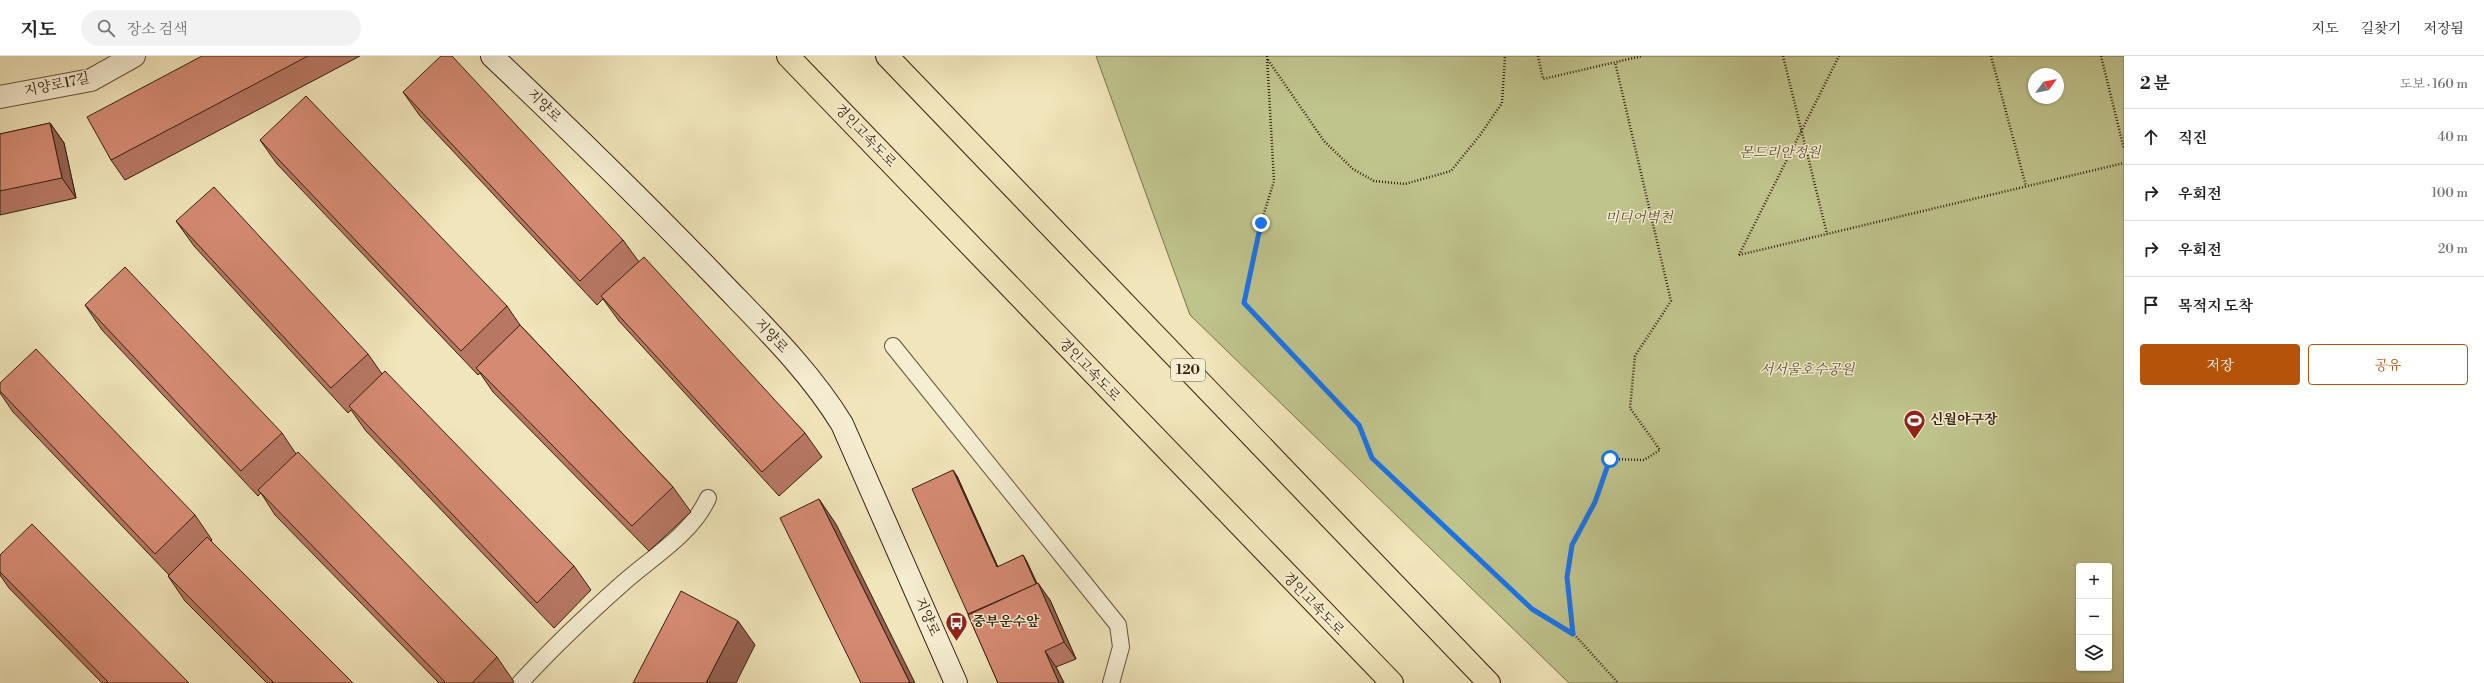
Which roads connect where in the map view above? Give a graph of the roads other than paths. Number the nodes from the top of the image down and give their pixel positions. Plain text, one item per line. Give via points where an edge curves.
1 (134, 56) edge
2 (492, 56) edge
3 (788, 56) edge
4 (887, 56) edge
5 (0, 97) edge
6 (893, 346) dead end
7 (708, 498) dead end
8 (1364, 657) junction
9 (520, 683) edge
10 (956, 683) edge
11 (1111, 683) edge
12 (1381, 683) edge
13 (1392, 683) edge
14 (1489, 683) edge

1 - 5 street, 지양로17길 via 91,80
2 - 10 street, 지양로 via 635,193 737,299 821,394 842,424
3 - 8 highway, 경인고속도로
4 - 14 highway, 120
6 - 11 lane via 1118,625 1121,647
7 - 9 lane via 703,510 691,524 622,583
8 - 12 highway
8 - 13 highway, 경인고속도로

